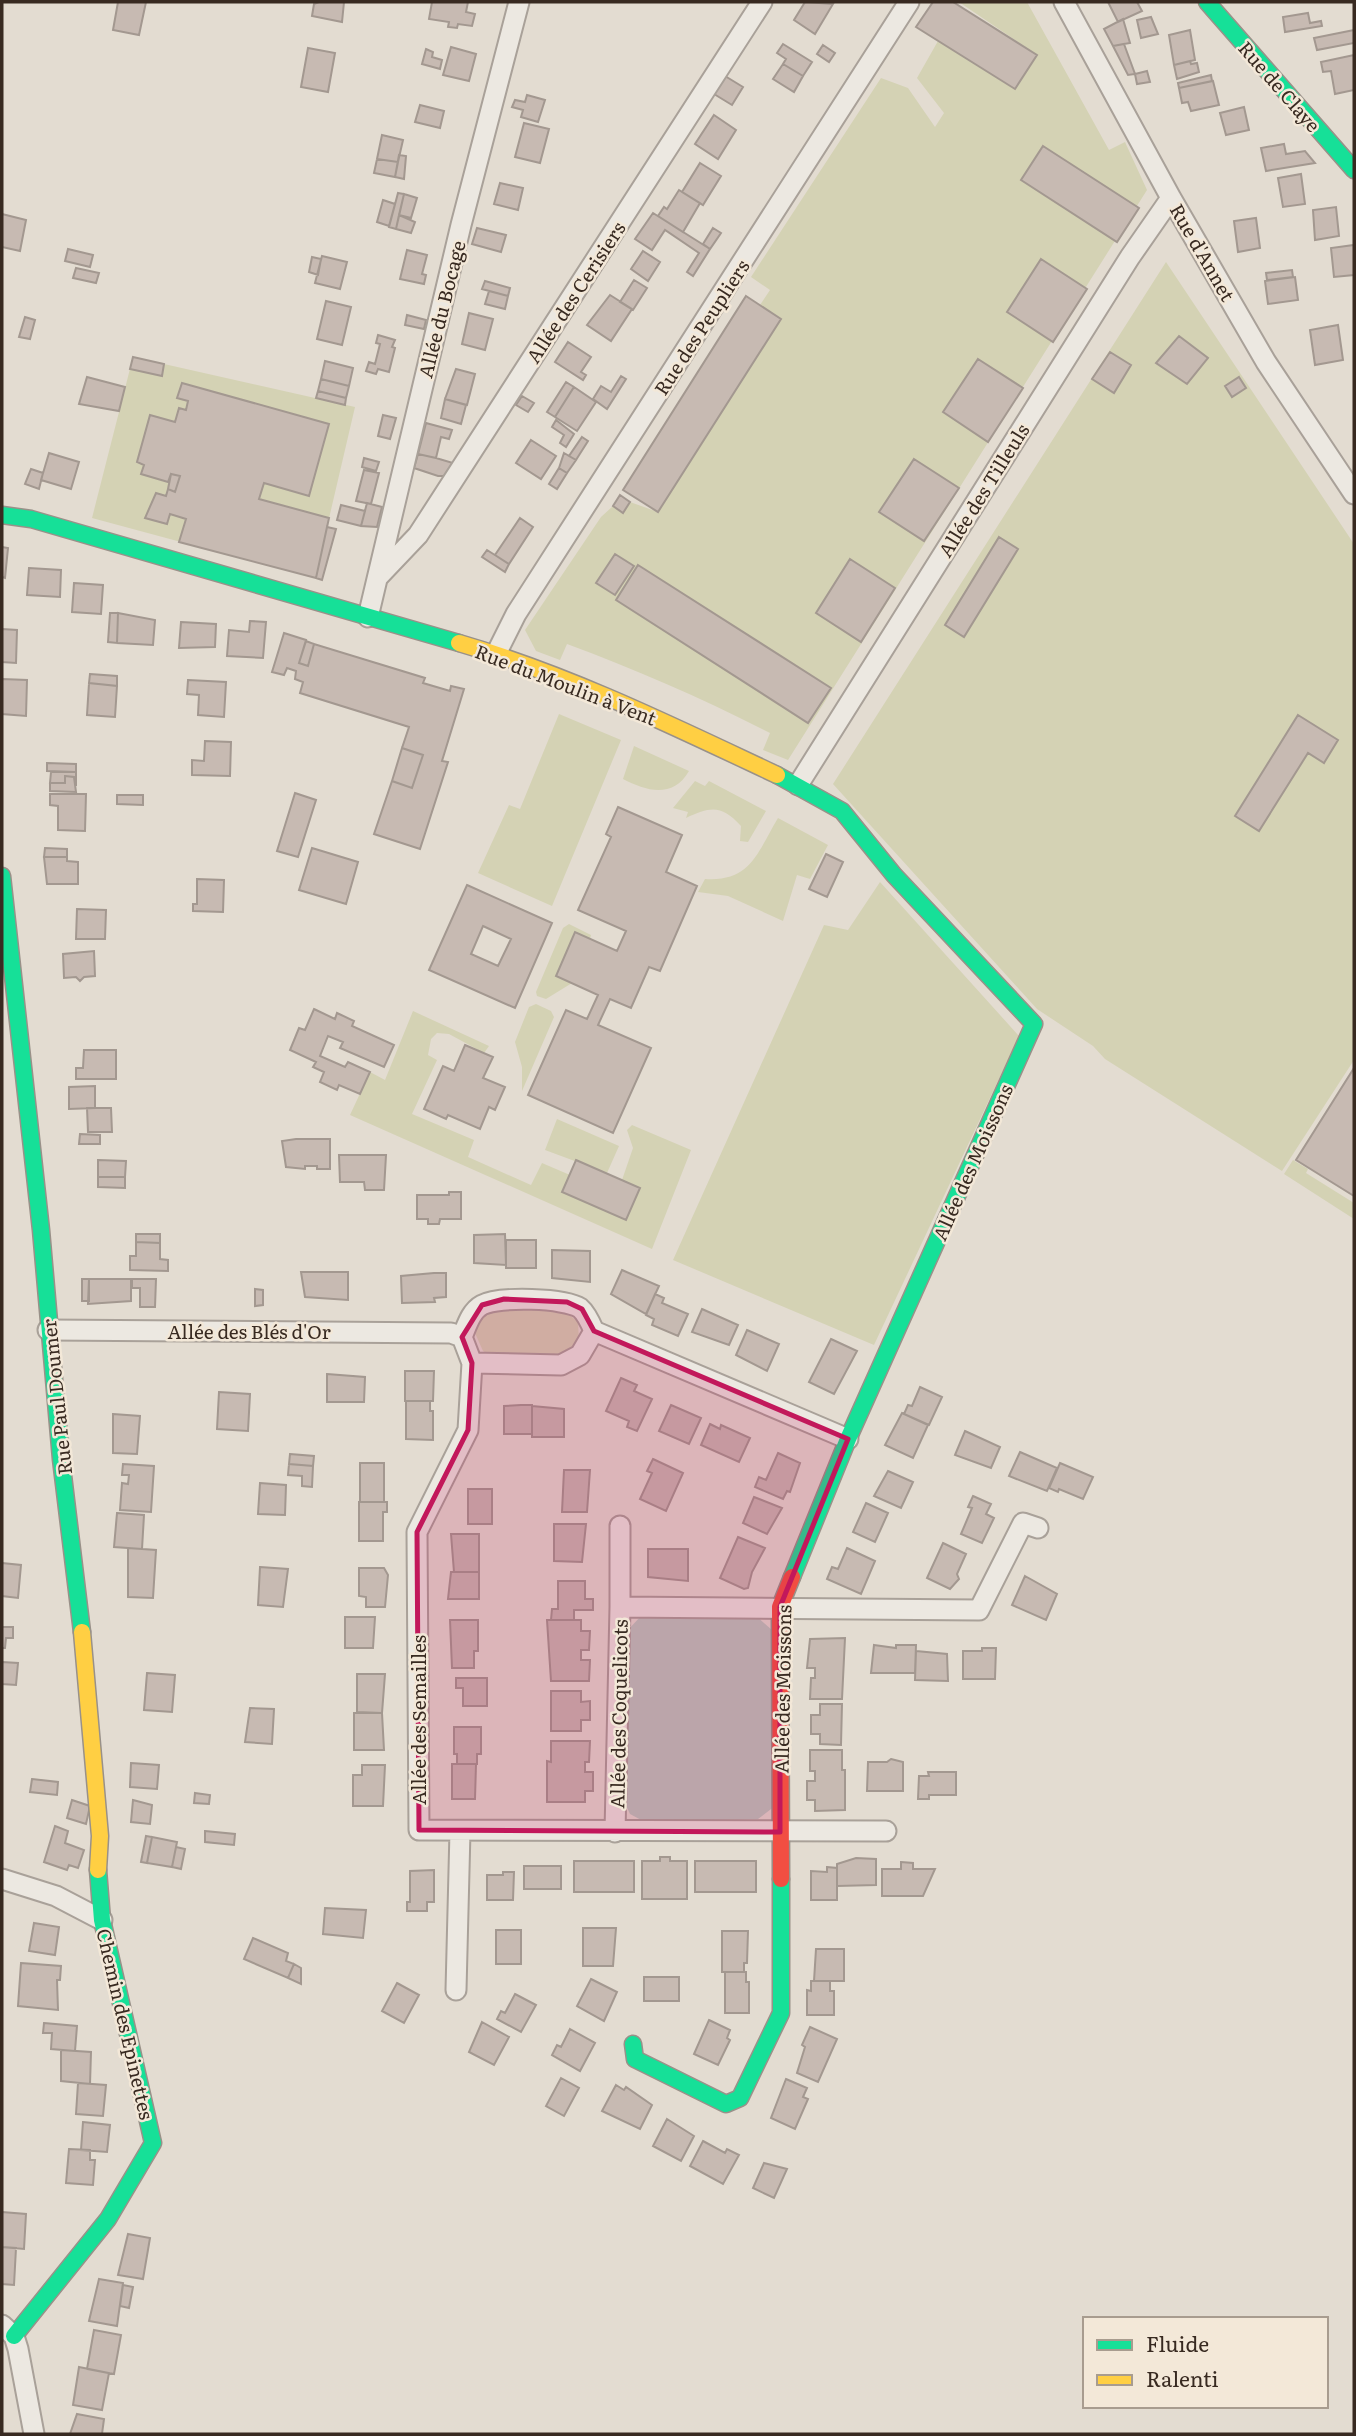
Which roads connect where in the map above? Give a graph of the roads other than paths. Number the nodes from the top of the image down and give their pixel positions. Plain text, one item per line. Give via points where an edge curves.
1 (519, 2) edge
2 (762, 2) edge
3 (909, 2) edge
4 (1065, 2) edge
5 (1207, 2) edge
6 (1354, 170) edge
7 (1171, 198) junction
8 (1354, 494) edge
9 (2, 515) edge
10 (379, 576) junction
11 (368, 617) junction
12 (496, 654) junction
13 (798, 785) junction
14 (2, 876) edge
15 (1034, 1024) joint
16 (48, 1330) junction
17 (594, 1331) junction
18 (457, 1335) junction
19 (472, 1363) junction
20 (848, 1439) junction
21 (620, 1525) dead end
22 (1038, 1528) dead end
23 (780, 1607) junction
24 (620, 1608) junction
25 (460, 1830) junction
26 (886, 1831) dead end
27 (615, 1832) junction
28 (779, 1832) junction
29 (2, 1878) edge
30 (102, 1920) junction
31 (456, 1990) dead end
32 (633, 2044) dead end
33 (8, 2330) edge
34 (34, 2434) edge

1 - 10 street, Allée du Bocage via 461,225
2 - 10 street, Allée des Cerisiers via 418,535
3 - 12 street, Rue des Peupliers via 516,614
4 - 7 street, Rue d'Annet
5 - 6 street, Rue de Claye
7 - 8 street, Rue d'Annet via 1266,362
7 - 13 street, Allée des Tilleuls
9 - 11 street, Rue du Moulin à Vent via 31,519
10 - 11 street, Allée du Bocage
11 - 12 street, Rue du Moulin à Vent
12 - 13 street, Rue du Moulin à Vent via 641,711
13 - 15 street, Rue du Moulin à Vent via 842,811 894,875
14 - 16 street, Rue Paul Doumer via 40,1216
15 - 20 street, Allée des Moissons
16 - 18 street, Allée des Blés d'Or
16 - 30 street, Rue Paul Doumer via 80,1603 100,1836
17 - 18 street via 582,1309 567,1303 504,1299 482,1305
17 - 19 street via 580,1355 561,1365
17 - 20 street
18 - 19 street, Allée des Semailles
19 - 25 street, Allée des Semailles via 468,1430 417,1532 419,1830
20 - 23 street, Allée des Moissons
21 - 24 street
22 - 23 street, Allée des Coquelicots via 1023,1522 979,1610
23 - 24 street, Allée des Coquelicots
23 - 28 street, Allée des Moissons
24 - 27 street, Allée des Coquelicots
25 - 27 street, Allée des Semailles
25 - 31 street
26 - 28 street, Allée des Semailles
27 - 28 street, Allée des Semailles
28 - 32 street, Allée des Moissons via 781,2013 740,2098 726,2104 635,2059
29 - 30 street via 56,1896
30 - 33 street, Chemin des Epinettes via 153,2143 121,2197 52,2293
33 - 34 street

